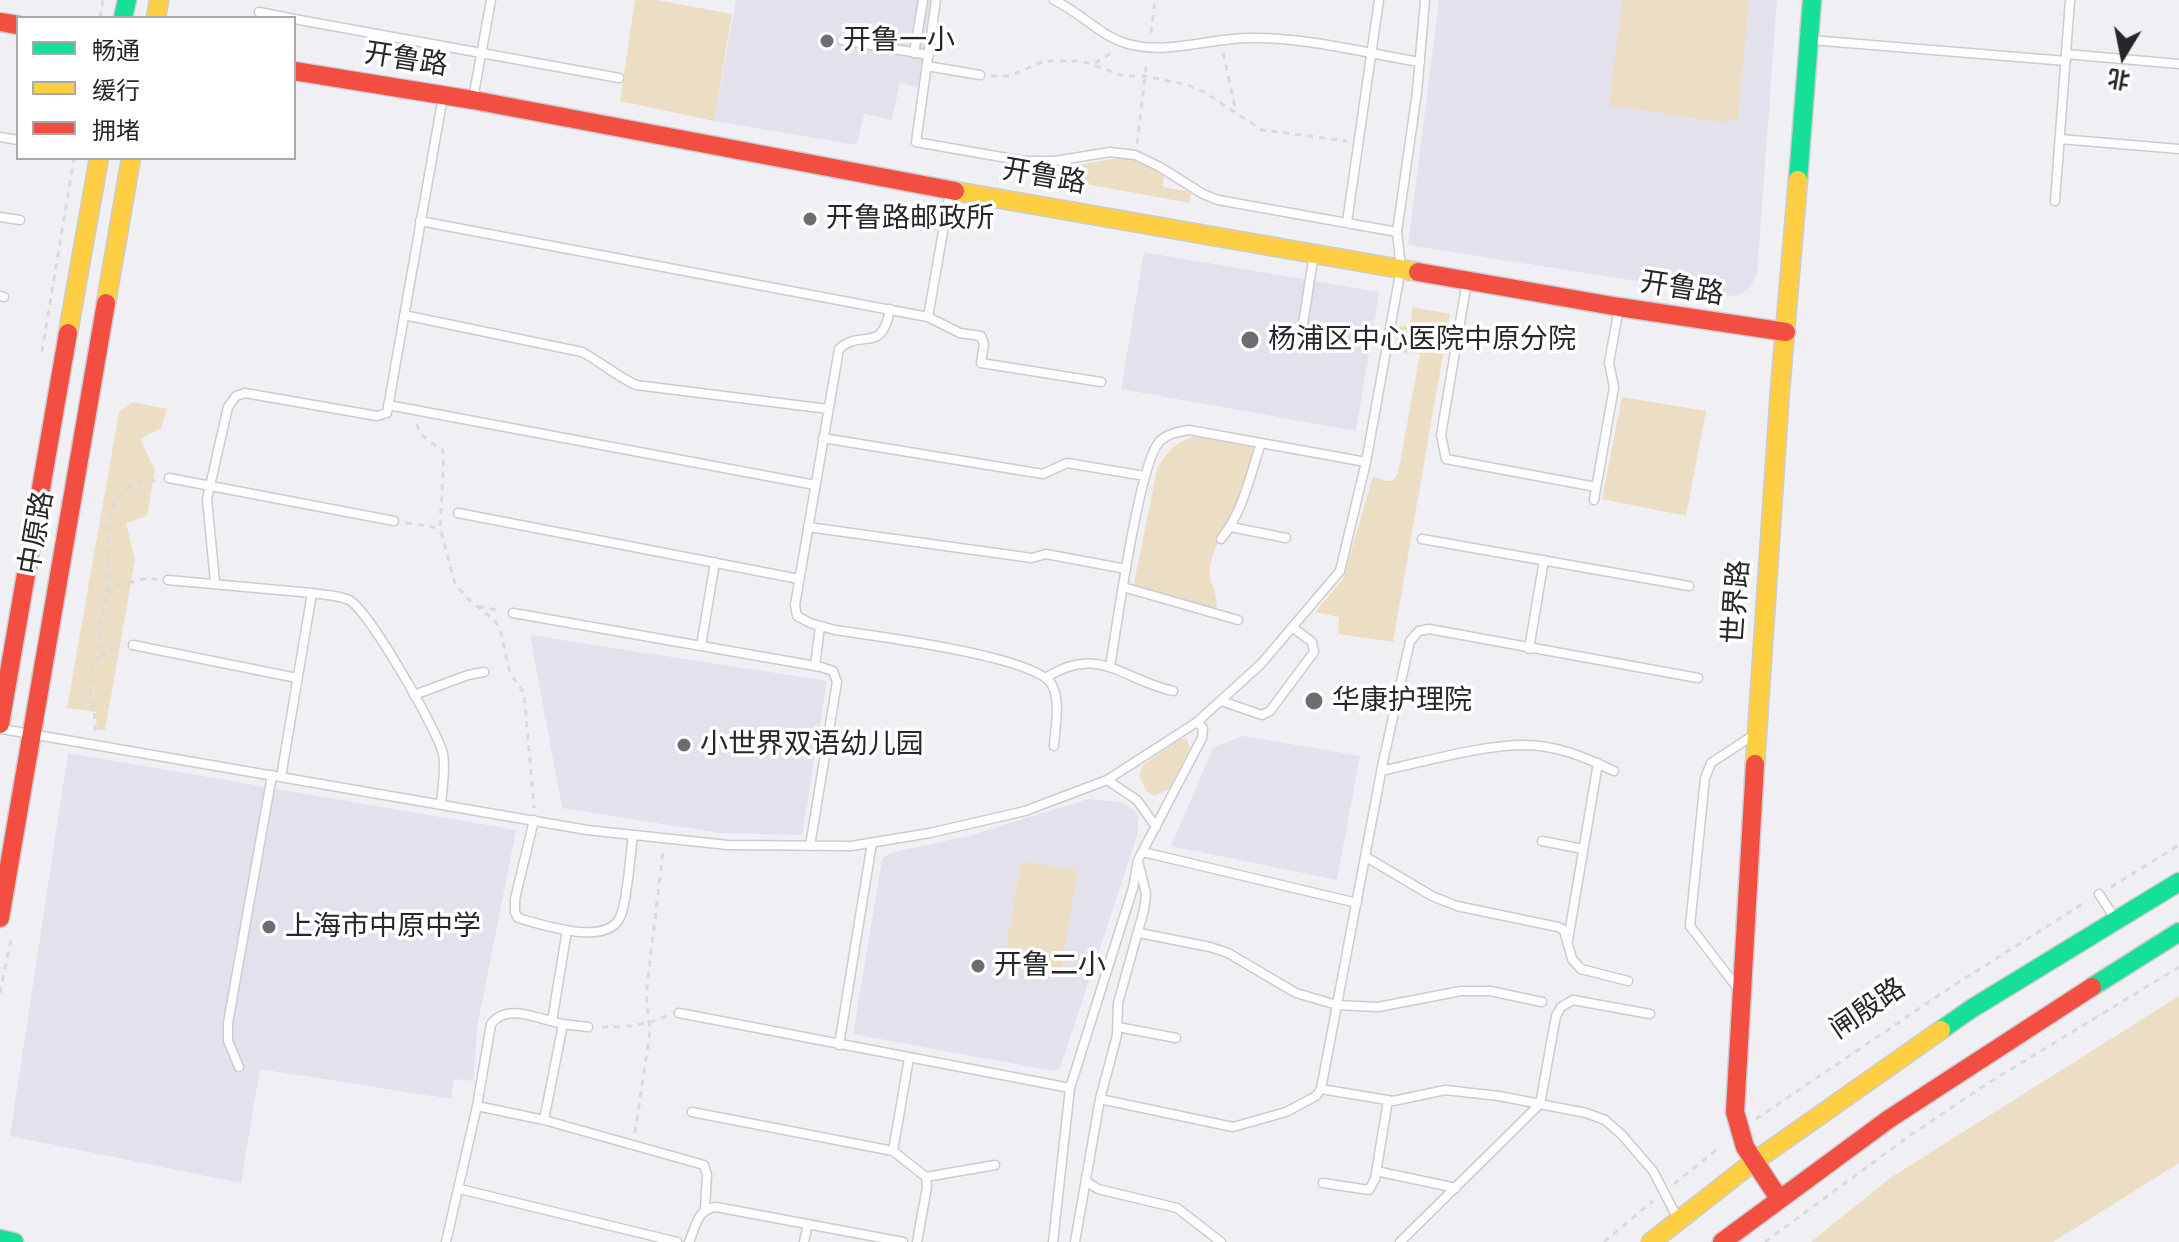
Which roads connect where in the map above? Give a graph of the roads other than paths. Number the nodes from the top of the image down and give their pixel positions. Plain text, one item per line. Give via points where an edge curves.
1 (491, 0) edge
2 (923, 0) edge
3 (936, 0) edge
4 (1054, 0) edge
5 (1379, 0) edge
6 (1425, 0) edge
7 (1812, 0) edge
8 (2070, 0) edge
9 (259, 12) dead end
10 (281, 16) edge
11 (296, 19) edge
12 (842, 40) dead end
13 (1809, 40) junction
14 (481, 53) junction
15 (914, 53) junction
16 (1372, 54) junction
17 (929, 55) junction
18 (2066, 58) junction
19 (1420, 62) junction
20 (2179, 64) edge
21 (927, 66) junction
22 (296, 71) edge
23 (980, 75) road end
24 (619, 78) dead end
25 (443, 94) junction
26 (473, 100) junction
27 (2060, 139) junction
28 (2179, 149) edge
29 (99, 160) edge
30 (131, 160) edge
31 (950, 190) junction
32 (2055, 201) dead end
33 (0, 217) edge
34 (20, 220) dead end
35 (420, 221) junction
36 (1347, 222) junction
37 (1397, 232) junction
38 (1314, 253) junction
39 (1401, 268) junction
40 (1467, 280) junction
41 (1619, 307) junction
42 (890, 309) junction
43 (404, 315) junction
44 (928, 317) junction
45 (1302, 330) dead end
46 (1786, 332) junction
47 (1101, 382) dead end
48 (388, 405) junction
49 (828, 409) junction
50 (823, 438) junction
51 (1261, 443) junction
52 (1366, 462) junction
53 (1145, 476) junction
54 (169, 478) road end
55 (815, 485) junction
56 (209, 487) junction
57 (1596, 487) junction
58 (1594, 500) dead end
59 (458, 513) dead end
60 (394, 521) road end
61 (808, 527) junction
62 (1231, 527) junction
63 (1286, 538) dead end
64 (1221, 539) dead end
65 (1422, 539) dead end
66 (1544, 560) junction
67 (715, 562) junction
68 (1126, 569) junction
69 (799, 579) junction
70 (168, 580) road end
71 (215, 582) junction
72 (1689, 586) dead end
73 (1123, 587) junction
74 (312, 593) junction
75 (513, 613) road end
76 (1238, 620) dead end
77 (820, 626) junction
78 (1292, 627) junction
79 (133, 645) road end
80 (701, 646) junction
81 (1529, 649) junction
82 (815, 666) junction
83 (1110, 666) junction
84 (484, 672) dead end
85 (1047, 677) junction
86 (297, 678) junction
87 (1698, 678) dead end
88 (1173, 691) dead end
89 (414, 695) junction
90 (1221, 701) junction
91 (1197, 722) junction
92 (0, 727) edge
93 (31, 734) junction
94 (1756, 734) junction
95 (1054, 746) dead end
96 (1598, 763) junction
97 (1381, 771) junction
98 (1614, 771) dead end
99 (276, 776) junction
100 (1107, 780) junction
101 (441, 804) junction
102 (534, 820) junction
103 (1156, 827) junction
104 (633, 835) junction
105 (1542, 841) dead end
106 (872, 843) junction
107 (810, 846) junction
108 (1583, 849) junction
109 (1140, 856) junction
110 (1366, 857) junction
111 (2179, 882) edge
112 (2099, 894) road end
113 (1357, 903) junction
114 (0, 918) edge
115 (2118, 922) junction
116 (567, 930) junction
117 (2179, 932) edge
118 (1139, 933) junction
119 (1568, 941) junction
120 (1628, 981) dead end
121 (1741, 993) junction
122 (1542, 1002) dead end
123 (1337, 1005) junction
124 (679, 1013) road end
125 (1650, 1014) dead end
126 (552, 1021) junction
127 (563, 1024) junction
128 (588, 1027) road end
129 (1118, 1027) junction
130 (1176, 1038) dead end
131 (839, 1045) junction
132 (909, 1058) junction
133 (239, 1067) dead end
134 (1070, 1088) junction
135 (1321, 1089) junction
136 (1100, 1099) junction
137 (1388, 1100) junction
138 (1540, 1104) junction
139 (477, 1106) junction
140 (692, 1112) dead end
141 (544, 1120) junction
142 (893, 1151) junction
143 (1752, 1163) junction
144 (995, 1165) dead end
145 (1376, 1171) junction
146 (926, 1177) junction
147 (1087, 1182) junction
148 (1323, 1183) dead end
149 (1456, 1188) junction
150 (460, 1189) junction
151 (1778, 1197) junction
152 (705, 1208) junction
153 (1678, 1219) junction
154 (808, 1224) junction
155 (0, 1239) edge
156 (14, 1242) edge
157 (446, 1242) edge
158 (677, 1242) edge
159 (689, 1242) edge
160 (804, 1242) edge
161 (903, 1242) edge
162 (917, 1242) edge
163 (1053, 1242) edge
164 (1075, 1242) edge
165 (1221, 1242) edge
166 (1400, 1242) edge
167 (1651, 1242) edge
168 (1722, 1242) edge

1 - 14 lane
2 - 15 lane
3 - 17 lane
4 - 16 lane via 1126,43 1149,47 1248,38
5 - 16 lane
6 - 19 lane
7 - 13 street, 世界路
8 - 18 lane
9 - 10 lane
11 - 14 lane
12 - 15 lane
13 - 18 lane
13 - 46 street, 世界路
14 - 24 lane
14 - 26 lane
15 - 17 lane
16 - 19 lane
16 - 36 lane
17 - 21 lane
18 - 20 lane
18 - 27 lane
19 - 37 lane
21 - 23 lane
21 - 36 lane via 916,142 1024,161 1110,152 1135,155 1218,200
22 - 25 street, 开鲁路
25 - 26 street, 开鲁路
25 - 35 lane
26 - 31 street, 开鲁路
27 - 28 lane
27 - 32 lane
29 - 92 street, 中原路
30 - 93 street, 中原路
31 - 38 street, 开鲁路
31 - 44 lane
33 - 34 lane
35 - 42 lane
35 - 43 lane
36 - 37 lane
37 - 39 lane
38 - 39 street, 开鲁路
38 - 45 lane
39 - 40 street, 开鲁路
39 - 52 lane
40 - 41 street, 开鲁路
40 - 57 lane via 1441,435 1446,459
41 - 46 street, 开鲁路
41 - 57 lane via 1609,363 1614,387
42 - 44 lane
42 - 49 lane via 880,335 839,349
43 - 48 lane
43 - 49 lane via 582,352 636,385
44 - 47 lane via 960,333 981,336 981,363
46 - 94 street, 世界路
48 - 55 lane
48 - 56 lane via 387,413 377,416 245,393 236,396 222,423
49 - 50 lane
50 - 53 lane via 1043,474 1067,463
50 - 55 lane
51 - 52 lane
51 - 53 lane via 1189,430 1174,433 1160,441
51 - 62 lane
52 - 78 lane via 1340,571
53 - 68 lane
54 - 56 lane
55 - 61 lane
56 - 60 lane
56 - 71 lane
57 - 58 lane
59 - 67 lane
61 - 68 lane via 1032,558 1046,554
61 - 69 lane
62 - 63 lane
62 - 64 lane
65 - 66 lane
66 - 72 lane
66 - 81 lane
67 - 69 lane
67 - 80 lane
68 - 73 lane
69 - 77 lane via 797,616
70 - 71 lane
71 - 74 lane
73 - 76 lane
73 - 83 lane
74 - 86 lane
74 - 89 lane via 350,600 364,613
75 - 80 lane
77 - 82 lane
77 - 85 lane via 993,658
78 - 90 lane
78 - 90 lane via 1312,642 1314,652 1270,711 1262,715
79 - 86 lane
80 - 82 lane
81 - 87 lane
81 - 97 lane via 1419,631 1410,641
82 - 107 lane via 833,671 837,682
83 - 85 lane via 1081,663
83 - 88 lane
84 - 89 lane
85 - 95 lane via 1057,701
86 - 99 lane
89 - 101 lane via 444,756
90 - 91 lane
91 - 100 lane
91 - 103 lane via 1202,738
92 - 93 lane
93 - 99 lane
93 - 114 street, 中原路
94 - 121 street, 世界路
94 - 121 lane via 1711,763 1705,778 1690,926
96 - 97 lane via 1558,749 1523,745
96 - 98 lane
96 - 108 lane
97 - 110 lane
99 - 101 lane
99 - 133 lane via 228,1023 228,1041
100 - 103 lane via 1137,800
100 - 106 lane via 1025,811
101 - 102 lane
102 - 104 lane
102 - 116 lane via 515,912 518,918
103 - 109 lane
104 - 107 lane via 728,845
104 - 116 lane via 621,916 613,928 603,933
105 - 108 lane
106 - 107 lane
106 - 131 lane
108 - 119 lane
109 - 113 lane
109 - 118 lane via 1146,894
109 - 134 lane
110 - 113 lane
110 - 119 lane via 1432,896 1558,927
111 - 115 street, 闸殷路
112 - 115 lane
113 - 123 lane
115 - 143 street, 闸殷路 via 1971,1009
116 - 126 lane
117 - 151 street via 1943,1080
118 - 123 lane via 1228,953 1296,993
118 - 129 lane via 1118,1003
119 - 120 lane via 1581,969
121 - 143 street, 世界路 via 1735,1112
122 - 123 lane via 1461,991 1378,1007
123 - 135 lane
124 - 131 lane
125 - 138 lane via 1573,1000 1561,1007
126 - 127 lane
126 - 139 lane via 521,1014 496,1018
127 - 128 lane
127 - 141 lane
129 - 130 lane
129 - 136 lane
131 - 132 lane
132 - 134 lane
132 - 142 lane
134 - 163 lane
135 - 136 lane via 1286,1112 1233,1127
135 - 137 lane
136 - 147 lane
137 - 138 lane via 1445,1090
137 - 145 lane
138 - 149 lane
138 - 153 lane via 1605,1120 1653,1171
139 - 141 lane
139 - 150 lane
140 - 142 lane
141 - 152 lane via 704,1165
142 - 146 lane
143 - 151 street, 世界路
143 - 153 street, 闸殷路
144 - 146 lane
145 - 148 lane via 1369,1190
145 - 149 lane
146 - 162 lane
147 - 164 lane
147 - 165 lane via 1177,1208
149 - 166 lane
150 - 157 lane
150 - 158 lane
151 - 168 street
152 - 154 lane
152 - 159 lane
153 - 167 street, 闸殷路
154 - 160 lane
154 - 161 lane
155 - 156 street

